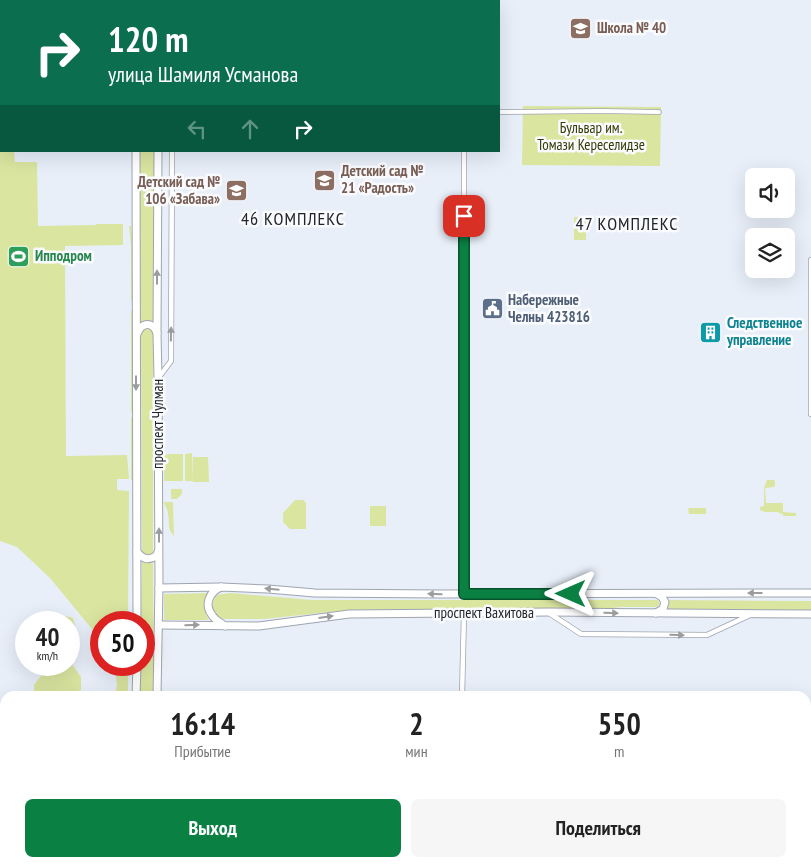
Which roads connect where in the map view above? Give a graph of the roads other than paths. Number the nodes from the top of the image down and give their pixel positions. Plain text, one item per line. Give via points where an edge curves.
1 (500, 112) edge
2 (659, 112) dead end
3 (136, 152) edge
4 (158, 152) edge
5 (172, 152) edge
6 (464, 152) edge
7 (811, 260) edge
8 (157, 333) junction
9 (136, 335) junction
10 (158, 378) junction
11 (811, 414) edge
12 (159, 551) junction
13 (137, 552) junction
14 (221, 587) junction
15 (159, 588) junction
16 (811, 589) edge
17 (655, 593) junction
18 (807, 593) edge
19 (464, 594) junction
20 (137, 611) edge
21 (548, 612) junction
22 (464, 613) junction
23 (656, 613) junction
24 (754, 614) junction
25 (807, 614) edge
26 (811, 620) edge
27 (159, 625) junction
28 (226, 626) junction
29 (137, 676) edge
30 (136, 691) edge
31 (157, 691) edge
32 (462, 691) edge

1 - 2 street
3 - 9 main road, проспект Чулман
8 -> 4 main road, проспект Чулман
10 -> 5 street via 171,361
6 - 19 street
7 - 11 street
8 - 9 main road via 152,326 144,325
8 - 10 main road, проспект Чулман
9 -> 13 main road, проспект Чулман
12 -> 10 main road, проспект Чулман
12 - 13 main road via 150,559 141,557
12 - 15 main road, проспект Чулман
13 - 20 main road, проспект Чулман
14 - 15 main road, проспект Вахитова
19 -> 14 main road, проспект Вахитова via 315,593
14 - 28 main road via 210,595 208,608 213,617
15 - 27 main road, проспект Чулман
16 - 18 main road
18 -> 17 main road, проспект Вахитова
17 - 19 main road, проспект Вахитова
17 - 23 main road via 665,602
21 - 22 main road, проспект Вахитова
21 -> 23 main road, проспект Вахитова
21 -> 24 street via 581,634 707,635
28 -> 22 main road, проспект Вахитова via 273,625 349,614
22 - 32 street
23 - 24 main road, проспект Вахитова
24 - 25 main road, проспект Вахитова
25 - 26 main road
27 -> 28 main road, проспект Вахитова
27 - 31 main road, проспект Чулман
29 - 30 main road

